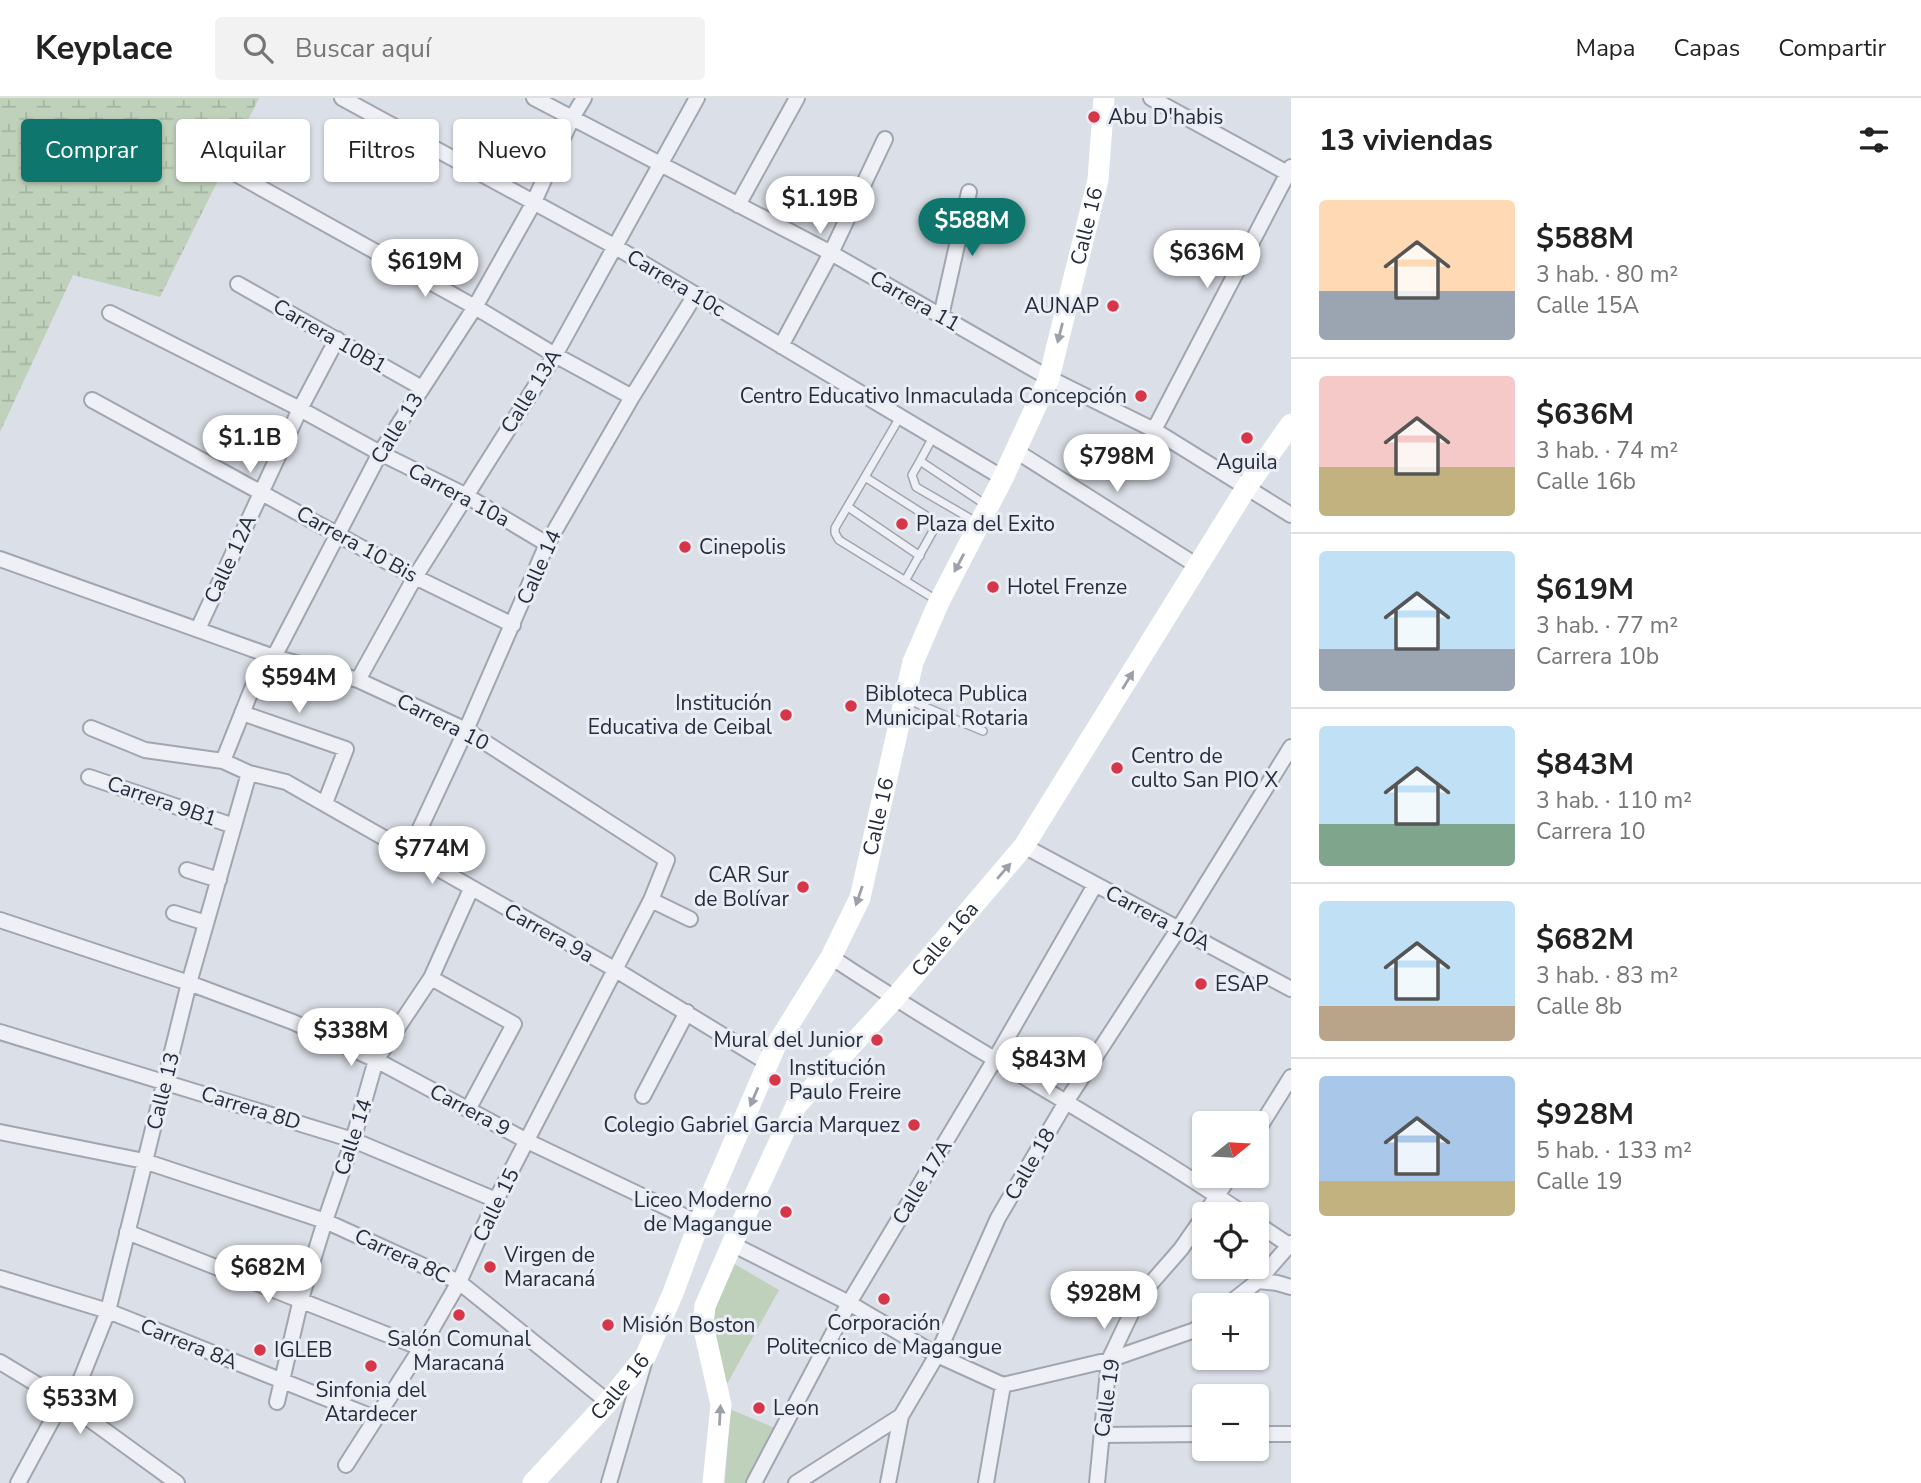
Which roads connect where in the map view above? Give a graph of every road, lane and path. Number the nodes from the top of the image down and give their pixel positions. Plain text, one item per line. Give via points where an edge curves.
1 (342, 98) edge
2 (534, 98) edge
3 (584, 98) edge
4 (697, 98) edge
5 (797, 98) edge
6 (1104, 98) edge
7 (1151, 98) edge
8 (572, 118) junction
9 (885, 139) dead end
10 (660, 164) junction
11 (1290, 172) edge
12 (250, 182) edge
13 (969, 192) dead end
14 (534, 204) junction
15 (738, 205) junction
16 (614, 246) junction
17 (831, 253) junction
18 (238, 284) dead end
19 (695, 295) junction
20 (475, 307) junction
21 (110, 313) dead end
22 (941, 316) junction
23 (337, 339) junction
24 (781, 346) junction
25 (555, 355) junction
26 (1049, 378) junction
27 (422, 388) junction
28 (632, 397) junction
29 (92, 400) dead end
30 (300, 410) junction
31 (900, 417) junction
32 (1291, 424) edge
33 (1153, 430) junction
34 (933, 436) junction
35 (1016, 451) junction
36 (380, 453) junction
37 (920, 461) junction
38 (865, 477) junction
39 (1003, 478) junction
40 (1247, 488) junction
41 (262, 491) junction
42 (465, 495) junction
43 (848, 507) junction
44 (1291, 515) edge
45 (984, 516) junction
46 (337, 533) junction
47 (547, 544) junction
48 (920, 556) junction
49 (0, 559) edge
50 (1199, 567) junction
51 (415, 577) junction
52 (905, 581) junction
53 (939, 602) junction
54 (513, 625) junction
55 (198, 629) junction
56 (274, 657) junction
57 (358, 680) junction
58 (905, 699) junction
59 (242, 713) junction
60 (91, 728) dead end
61 (466, 730) junction
62 (983, 732) dead end
63 (1290, 751) edge
64 (223, 761) junction
65 (249, 773) junction
66 (89, 777) dead end
67 (325, 803) junction
68 (234, 826) junction
69 (1024, 846) junction
70 (409, 852) junction
71 (667, 860) joint
72 (187, 870) dead end
73 (219, 880) junction
74 (1095, 885) junction
75 (471, 890) junction
76 (651, 900) junction
77 (174, 913) dead end
78 (690, 919) dead end
79 (0, 920) edge
80 (206, 923) junction
81 (1179, 928) junction
82 (831, 957) junction
83 (615, 970) junction
84 (431, 978) junction
85 (189, 983) junction
86 (1291, 989) edge
87 (894, 999) junction
88 (687, 1012) junction
89 (0, 1032) edge
90 (995, 1059) junction
91 (376, 1060) junction
92 (768, 1063) junction
93 (1291, 1077) edge
94 (166, 1082) junction
95 (643, 1096) dead end
96 (1066, 1102) junction
97 (469, 1108) junction
98 (1269, 1112) edge
99 (0, 1132) edge
100 (353, 1140) junction
101 (527, 1141) junction
102 (144, 1161) junction
103 (1223, 1188) edge
104 (1218, 1196) junction
105 (496, 1200) junction
106 (1214, 1202) edge
107 (1227, 1202) edge
108 (325, 1221) junction
109 (699, 1223) junction
110 (1269, 1231) edge
111 (127, 1232) junction
112 (1192, 1233) edge
113 (732, 1244) junction
114 (1290, 1244) edge
115 (0, 1278) edge
116 (1258, 1281) junction
117 (459, 1282) junction
118 (1291, 1287) edge
119 (673, 1293) junction
120 (1243, 1293) edge
121 (301, 1299) junction
122 (849, 1303) junction
123 (705, 1306) junction
124 (108, 1311) junction
125 (1192, 1331) edge
126 (421, 1348) junction
127 (646, 1355) junction
128 (937, 1355) junction
129 (1109, 1360) junction
130 (0, 1362) edge
131 (283, 1382) junction
132 (1003, 1385) junction
133 (277, 1402) dead end
134 (608, 1402) junction
135 (66, 1403) junction
136 (901, 1416) junction
137 (375, 1418) junction
138 (1192, 1434) edge
139 (1269, 1434) edge
140 (1291, 1434) edge
141 (1102, 1435) junction
142 (346, 1465) dead end
143 (19, 1483) edge
144 (177, 1483) edge
145 (533, 1483) edge
146 (609, 1483) edge
147 (713, 1483) edge
148 (754, 1483) edge
149 (796, 1483) edge
150 (888, 1483) edge
151 (986, 1483) edge
152 (1097, 1483) edge

1 - 14 street, Carrera 10c
2 - 8 street, Carrera 11
3 - 8 street, Calle 13
4 - 10 street, Calle 13A
5 - 15 street
6 -> 26 main road, Calle 16 via 1098,180
7 - 11 street
8 - 10 street, Carrera 11
8 - 14 street, Calle 13
9 - 17 street
10 - 15 street, Carrera 11
10 - 16 street, Calle 13A
11 - 33 street
12 - 20 street
13 - 22 street
14 - 16 street, Carrera 10c
14 - 20 street, Calle 13
15 - 17 street, Carrera 11
16 - 19 street, Carrera 10c
16 - 25 street, Calle 13A
17 - 22 street, Carrera 11
17 - 24 street
18 - 23 street, Carrera 10B1
19 - 24 street, Carrera 10c
19 - 28 street, Calle 14
20 - 25 street
20 - 27 street, Calle 13
21 - 30 street, Carrera 10a
22 - 26 street, Carrera 11
23 - 27 street, Carrera 10B1
23 - 30 street, Calle 12A
24 - 31 street, Carrera 10c
25 - 28 street
25 - 42 street, Calle 13A
26 - 33 street, Carrera 11
26 - 35 main road, Calle 16
27 - 36 street, Calle 13
28 - 47 street, Calle 14
29 - 41 street, Carrera 10 Bis
30 - 36 street, Carrera 10a
30 - 41 street, Calle 12A
31 - 34 street, Carrera 10c
31 - 38 lane
32 - 40 main road, Calle 16a
33 - 40 street, Carrera 11
34 - 37 lane
34 - 39 street, Carrera 10c
35 - 39 main road, Calle 16
35 - 50 street
36 - 42 street, Carrera 10a
36 - 46 street, Calle 13
37 - 45 lane
37 - 45 lane via 912,475 916,487
38 - 43 lane
38 - 48 lane via 933,523
39 - 45 main road, Calle 16
40 - 44 street, Carrera 11
40 - 50 main road, Calle 16a
41 - 46 street, Carrera 10 Bis
41 - 55 street, Calle 12A
42 - 47 street, Carrera 10a
42 - 51 street, Calle 13A
43 - 48 lane
43 - 52 lane via 835,528 839,540
45 -> 53 main road, Calle 16
46 - 51 street, Carrera 10 Bis
46 - 56 street, Calle 13
47 - 54 street, Calle 14
48 - 52 lane
49 - 55 street, Carrera 10
69 -> 50 main road, Calle 16a
51 - 54 street, Carrera 10 Bis
51 - 57 street, Calle 13A
52 - 53 lane
53 - 58 main road, Calle 16 via 913,662
54 - 61 street, Calle 14
55 - 56 street, Carrera 10
56 - 57 street, Carrera 10
56 - 59 street, Calle 13 via 263,661
57 - 61 street, Carrera 10
58 - 62 lane
58 -> 82 main road, Calle 16 via 860,898
59 - 64 street, Calle 13
59 - 67 street via 346,749
60 - 64 street, Carrera 9a via 145,750
61 - 70 street, Calle 14
61 - 71 street, Carrera 10
63 - 81 street, Calle 18
64 - 65 street, Carrera 9a
65 - 67 street, Carrera 9a via 286,782
65 - 68 street, Calle 13
66 - 68 street, Carrera 9B1
67 - 70 street, Carrera 9a
68 - 73 street, Calle 13
69 - 74 street, Carrera 10A
87 -> 69 main road, Calle 16a
70 - 75 street, Carrera 9a
71 - 76 street, Calle 15
72 - 73 street
73 - 80 street, Calle 13
74 - 81 street, Carrera 10A
74 - 90 street, Calle 17A
75 - 83 street, Carrera 9a
75 - 84 street, Calle 14
76 - 78 street
76 - 83 street, Calle 15
77 - 80 street
79 - 85 street, Carrera 9
80 - 85 street, Calle 13
81 - 86 street, Carrera 10A
81 - 96 street, Calle 18
82 - 87 street
82 - 92 main road, Calle 16
83 - 88 street, Carrera 9a
83 - 101 street, Calle 15
84 - 91 street, Calle 14
84 - 97 street via 514,1024
85 - 91 street, Carrera 9 via 293,1022
85 - 94 street, Calle 13
87 - 90 street
87 - 113 main road, Calle 16a via 796,1106
88 - 92 street, Carrera 9a
88 - 95 street
89 - 94 street, Carrera 8D
90 - 96 street
90 - 122 street, Calle 17A
91 - 97 street, Carrera 9
91 - 100 street, Calle 14
92 -> 109 main road, Calle 16
93 - 98 street
94 - 100 street, Carrera 8D
94 - 102 street, Calle 13
96 - 104 street
96 - 128 street, Calle 18 via 998,1218
97 - 101 street, Carrera 9
99 - 102 street, Carrera 8C
100 - 105 street, Carrera 8D
100 - 108 street, Calle 14
101 - 105 street, Calle 15
101 - 109 street, Carrera 9
102 - 108 street, Carrera 8C
102 - 111 street, Calle 13
103 - 104 street, Calle 19
104 - 106 street, Calle 19
104 - 107 street
105 - 117 street, Calle 15
108 - 117 street, Carrera 8C
108 - 121 street, Calle 14
109 - 119 main road, Calle 16
110 - 114 street
111 - 121 street
111 - 124 street, Calle 13
112 - 129 street, Calle 19 via 1139,1297
113 - 122 street
113 - 123 main road, Calle 16a
114 - 116 street
115 - 124 street, Carrera 8A
116 - 118 street
116 - 120 street
117 - 126 street, Calle 15
117 - 134 street, Carrera 8C
119 - 123 main road
119 - 127 main road, Calle 16
121 - 126 street
121 - 131 street, Calle 14
122 - 128 street
122 - 148 street, Calle 17A
147 -> 123 main road, Calle 16a via 721,1405 703,1325
124 - 131 street, Carrera 8A
124 - 135 street, Calle 13 via 92,1357
125 - 129 street
126 - 137 street, Calle 15
127 - 134 main road, Calle 16
127 - 146 street
128 - 132 street
128 - 136 street, Calle 18
129 - 132 street
129 - 141 street, Calle 19
130 - 135 street
131 - 133 street, Calle 14
131 - 137 street, Carrera 8A
132 - 151 street
134 - 145 main road, Calle 16
135 - 143 street, Calle 13
135 - 144 street
136 - 149 street, Calle 18
136 - 150 street, Calle 18
137 - 142 street, Calle 15
138 - 141 street
139 - 140 street
141 - 152 street, Calle 19

